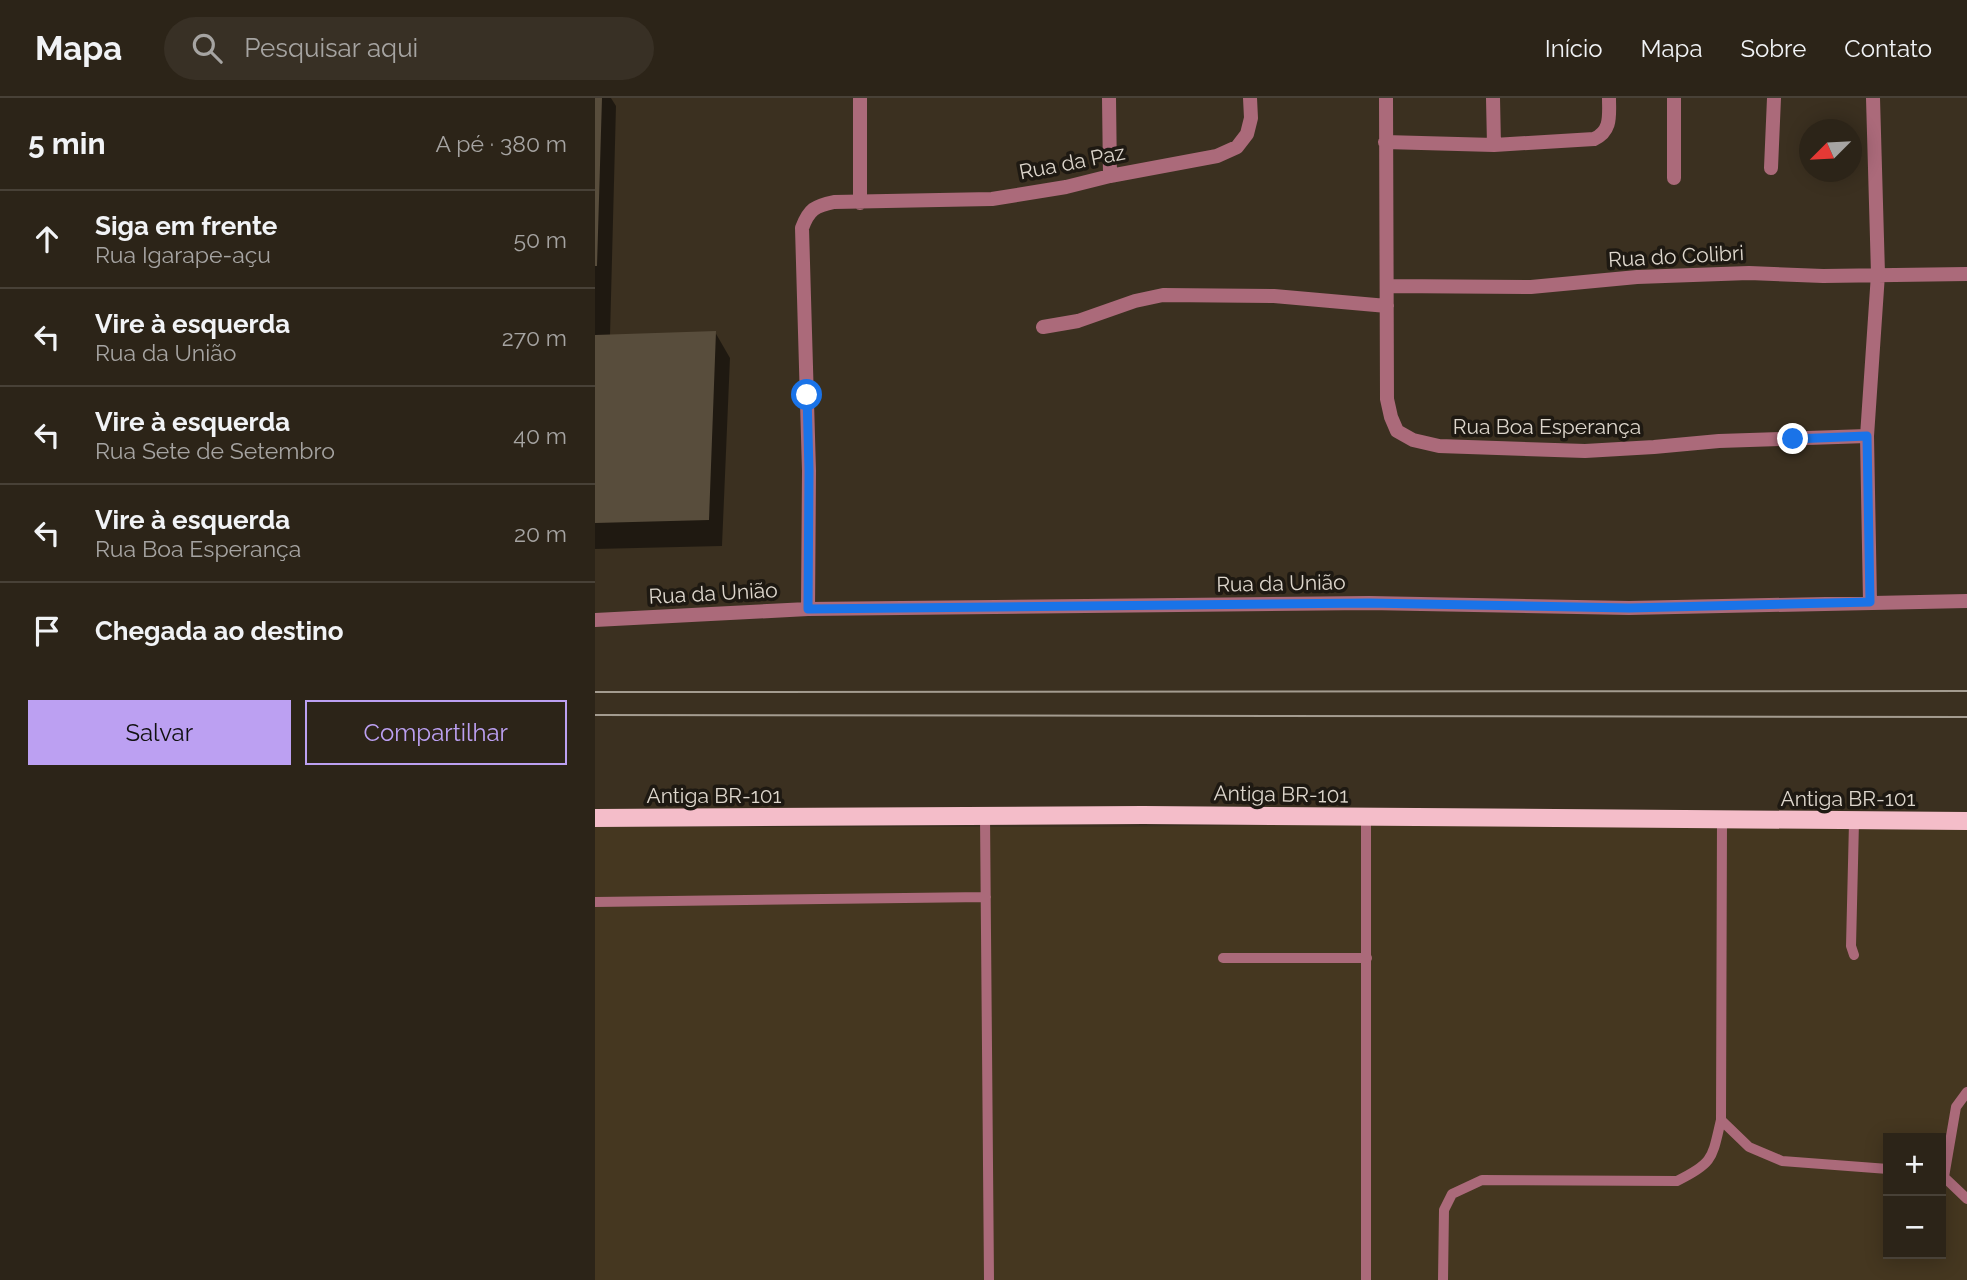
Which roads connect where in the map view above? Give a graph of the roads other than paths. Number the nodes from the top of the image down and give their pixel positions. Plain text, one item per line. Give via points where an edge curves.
1 (860, 98) edge
2 (1109, 98) edge
3 (1250, 98) edge
4 (1386, 98) edge
5 (1493, 98) edge
6 (1609, 98) edge
7 (1674, 98) edge
8 (1774, 98) edge
9 (1873, 98) edge
10 (1385, 142) junction
11 (1494, 145) junction
12 (1771, 168) dead end
13 (1110, 176) junction
14 (1674, 178) dead end
15 (860, 203) junction
16 (1878, 274) junction
17 (1967, 274) edge
18 (1387, 286) junction
19 (1387, 306) junction
20 (1043, 327) dead end
21 (1867, 436) junction
22 (1967, 601) edge
23 (1870, 602) junction
24 (808, 609) junction
25 (595, 620) edge
26 (985, 816) junction
27 (1366, 817) junction
28 (595, 818) edge
29 (1722, 820) junction
30 (1967, 821) edge
31 (1854, 822) junction
32 (986, 897) junction
33 (595, 901) edge
34 (1854, 955) dead end
35 (1223, 958) dead end
36 (1367, 958) junction
37 (1967, 1092) edge
38 (1721, 1121) junction
39 (1946, 1161) edge
40 (1883, 1169) edge
41 (1946, 1180) edge
42 (1967, 1199) edge
43 (989, 1280) edge
44 (1366, 1280) edge
45 (1444, 1280) edge

1 - 15 street
2 - 13 street
3 - 13 street, Rua da Paz via 1247,134 1237,147 1217,156
4 - 10 street, Rua Boa Esperança
5 - 11 street
6 - 11 street via 1609,124 1594,139
7 - 14 street
8 - 12 street
9 - 16 street
10 - 11 street
10 - 18 street, Rua Boa Esperança
13 - 15 street, Rua da Paz via 992,199
15 - 24 street, Rua da Paz via 821,205 807,216 803,228
16 - 17 street, Rua do Colibri
16 - 18 street, Rua do Colibri via 1688,275 1531,287
16 - 21 street
18 - 19 street, Rua Boa Esperança
19 - 20 street via 1275,296 1163,295
19 - 21 street, Rua Boa Esperança via 1387,399 1397,431 1412,440 1439,446 1585,451
21 - 23 street
22 - 23 street, Rua da União
23 - 24 street, Rua da União via 1629,608 1369,603
24 - 25 street, Rua da União
26 - 27 main road, Antiga BR-101
26 - 28 main road, Antiga BR-101
26 - 32 lane
27 - 29 main road, Antiga BR-101
27 - 36 lane
29 - 31 main road, Antiga BR-101
29 - 38 lane
30 - 31 main road, Antiga BR-101
31 - 34 lane
32 - 33 lane
32 - 43 lane
35 - 36 lane
36 - 44 lane
37 - 39 lane via 1956,1107
38 - 40 lane via 1749,1147 1782,1161
38 - 45 lane via 1712,1156 1700,1170 1677,1181 1482,1180 1452,1194 1444,1210
41 - 42 lane

